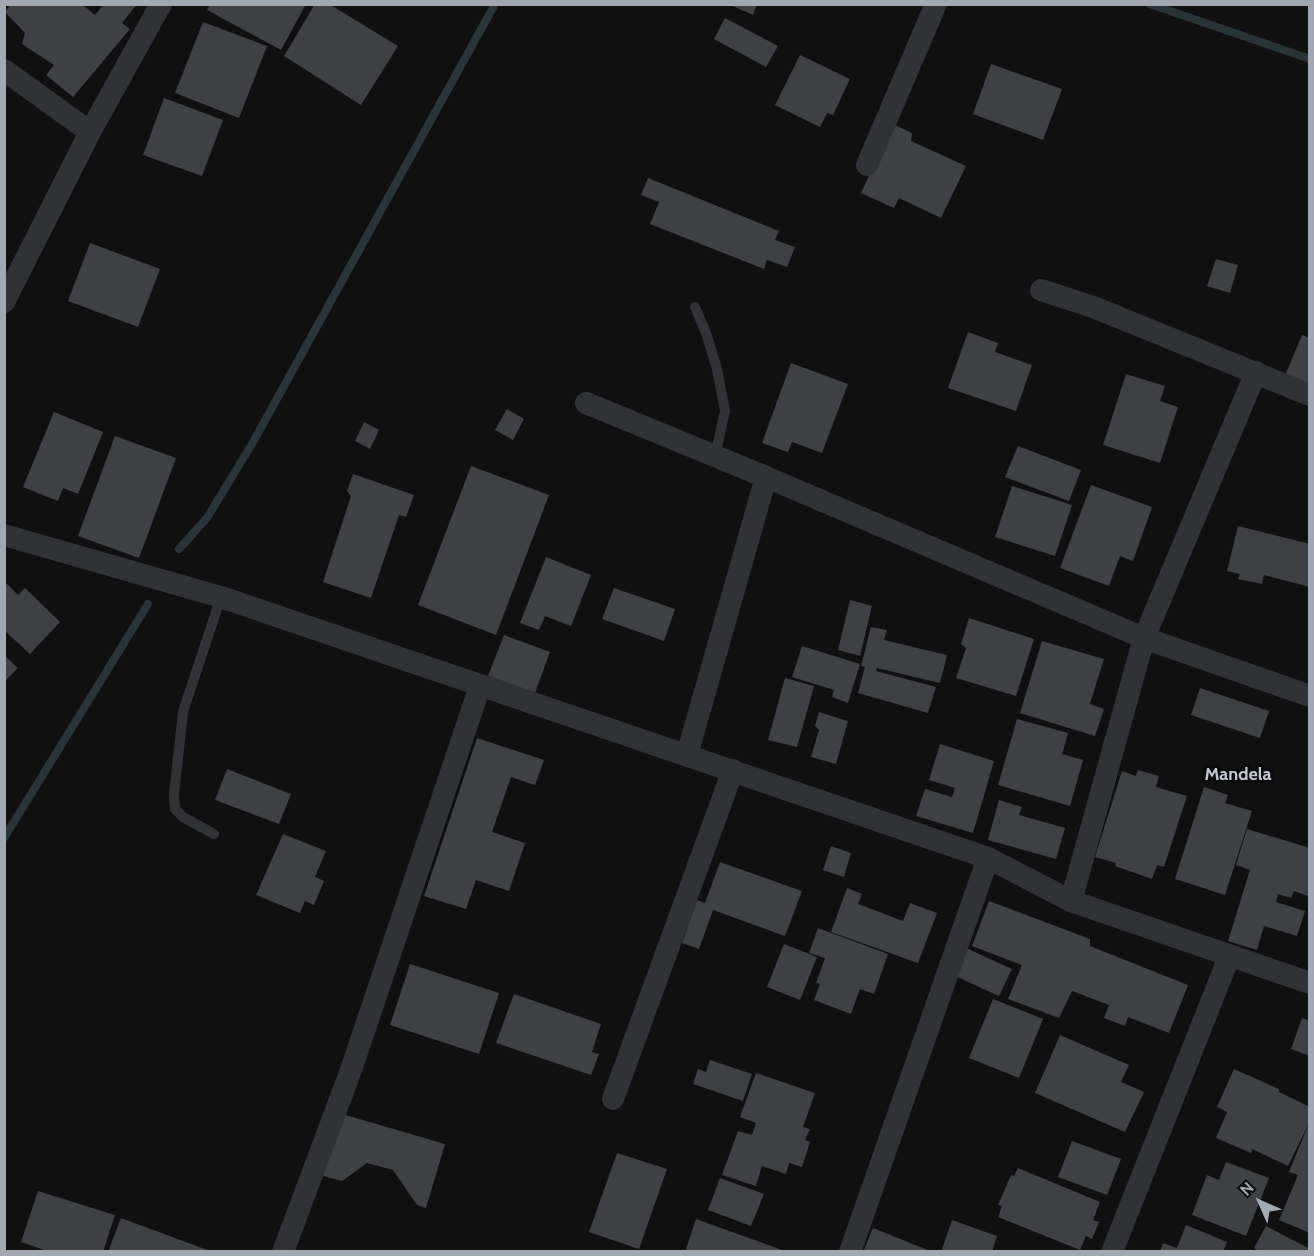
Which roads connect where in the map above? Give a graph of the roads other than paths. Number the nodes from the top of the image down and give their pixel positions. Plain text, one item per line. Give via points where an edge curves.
1 (161, 4) edge
2 (936, 4) edge
3 (4, 70) edge
4 (90, 132) junction
5 (867, 165) dead end
6 (1041, 290) dead end
7 (4, 302) edge
8 (695, 307) dead end
9 (1256, 372) junction
10 (1310, 395) edge
11 (586, 403) dead end
12 (715, 456) junction
13 (766, 477) junction
14 (4, 535) edge
15 (221, 597) junction
16 (1144, 638) junction
17 (480, 686) junction
18 (1310, 696) edge
19 (687, 755) junction
20 (733, 770) junction
21 (214, 834) dead end
22 (988, 858) junction
23 (1071, 901) junction
24 (1229, 957) junction
25 (1310, 983) edge
26 (613, 1099) dead end
27 (283, 1251) edge
28 (850, 1251) edge
29 (1112, 1251) edge

1 - 4 street
2 - 5 street
3 - 4 street
4 - 7 street
6 - 9 street
8 - 12 lane via 717,369 725,411
9 - 10 street
9 - 16 street
11 - 12 street
12 - 13 street
13 - 16 street
13 - 19 street
14 - 15 street
15 - 17 street
15 - 21 lane via 183,712 174,794 176,809 183,817
16 - 18 street
16 - 23 street
17 - 19 street
17 - 27 street via 351,1070
19 - 20 street
20 - 22 street
20 - 26 street
22 - 23 street
22 - 28 street
23 - 24 street
24 - 25 street
24 - 29 street

